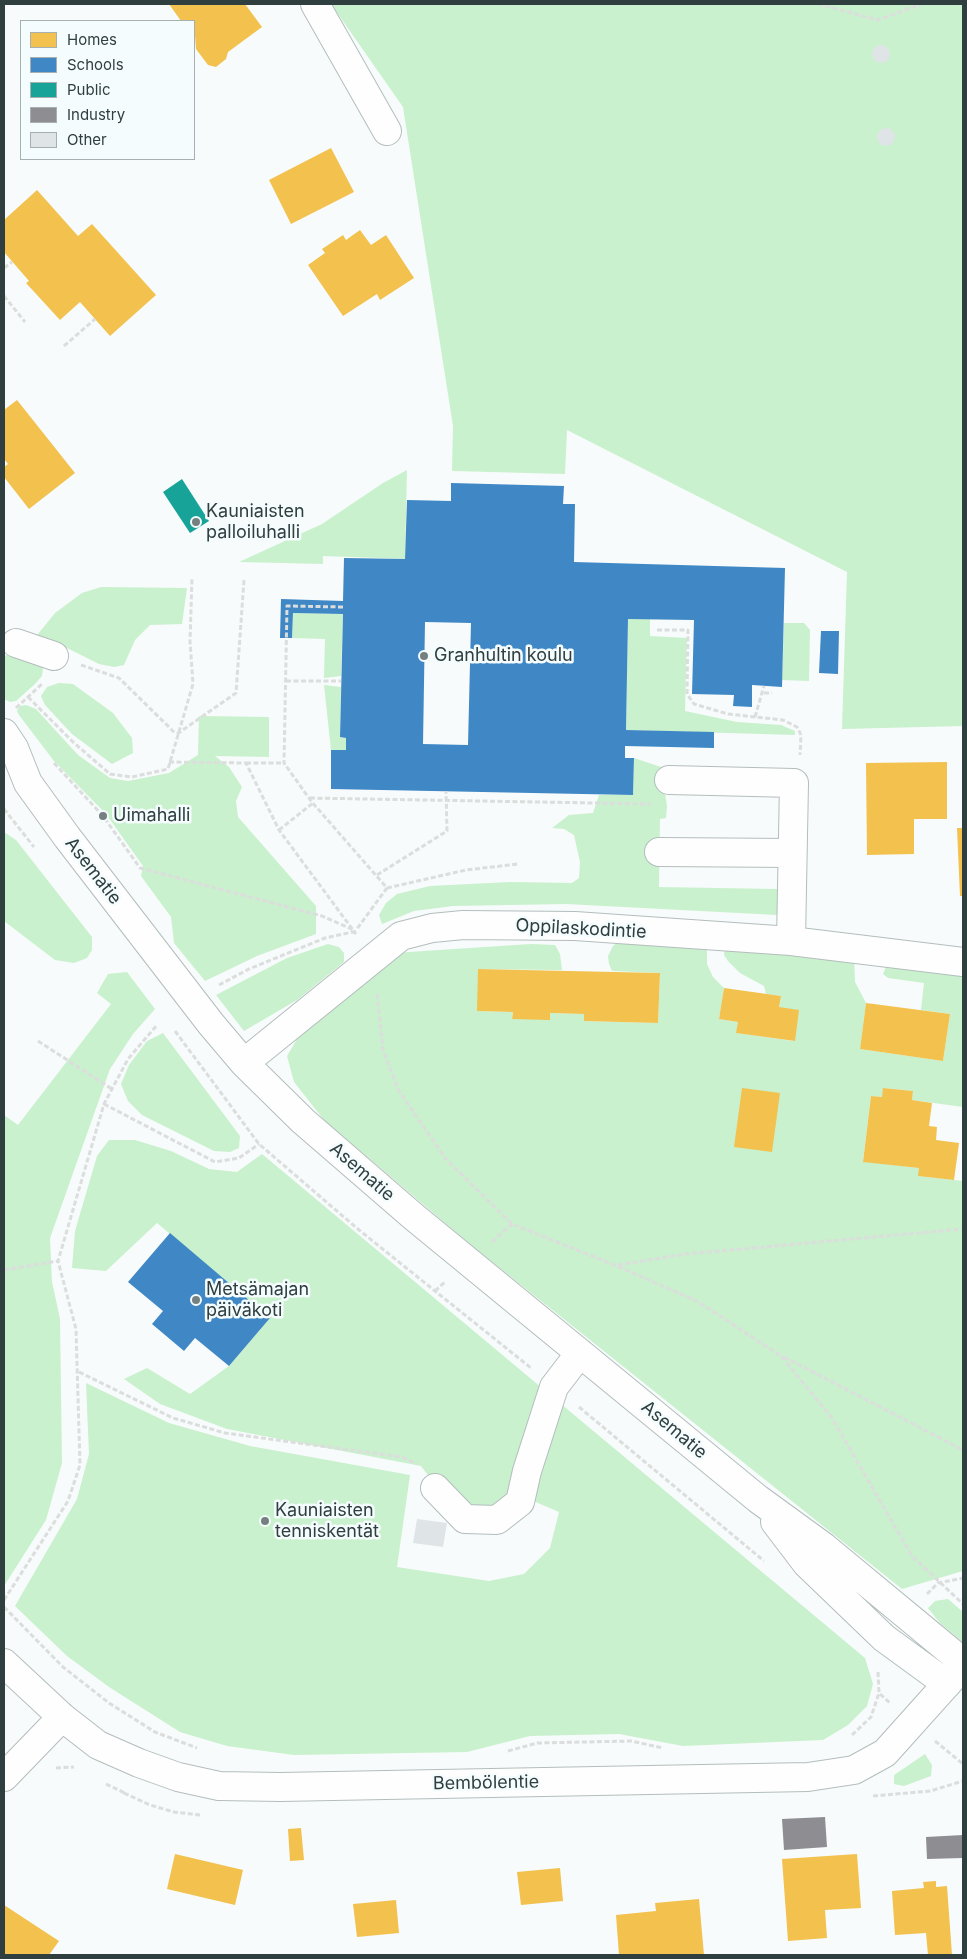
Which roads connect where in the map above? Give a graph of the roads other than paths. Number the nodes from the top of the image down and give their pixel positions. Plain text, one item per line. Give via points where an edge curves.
1 (315, 4) edge
2 (387, 131) dead end
3 (16, 643) dead end
4 (54, 656) road end
5 (9, 722) edge
6 (4, 768) edge
7 (669, 780) road end
8 (28, 783) junction
9 (659, 852) dead end
10 (792, 853) junction
11 (791, 941) junction
12 (963, 962) edge
13 (244, 1063) junction
14 (580, 1353) junction
15 (435, 1488) road end
16 (758, 1499) junction
17 (963, 1662) edge
18 (4, 1663) edge
19 (958, 1683) edge
20 (62, 1717) junction
21 (4, 1776) edge

1 - 2 street
3 - 4 street
5 - 8 street, Asematie via 14,748
6 - 8 street, Asematie
7 - 10 street via 794,783
8 - 13 street, Asematie
9 - 10 street
10 - 11 street
11 - 12 street, Oppilaskodintie
11 - 13 street, Oppilaskodintie via 575,926 463,925 432,928 401,936
13 - 14 street, Asematie via 303,1121
14 - 15 street via 554,1387 520,1502 497,1520 465,1519
14 - 16 street, Asematie
16 - 17 street, Asematie via 824,1546
16 - 19 street, Asematie via 807,1564 884,1638
18 - 20 street, Bembölentie
19 - 20 street, Bembölentie via 885,1753 854,1770 808,1778 219,1786 178,1777 98,1746
20 - 21 street

